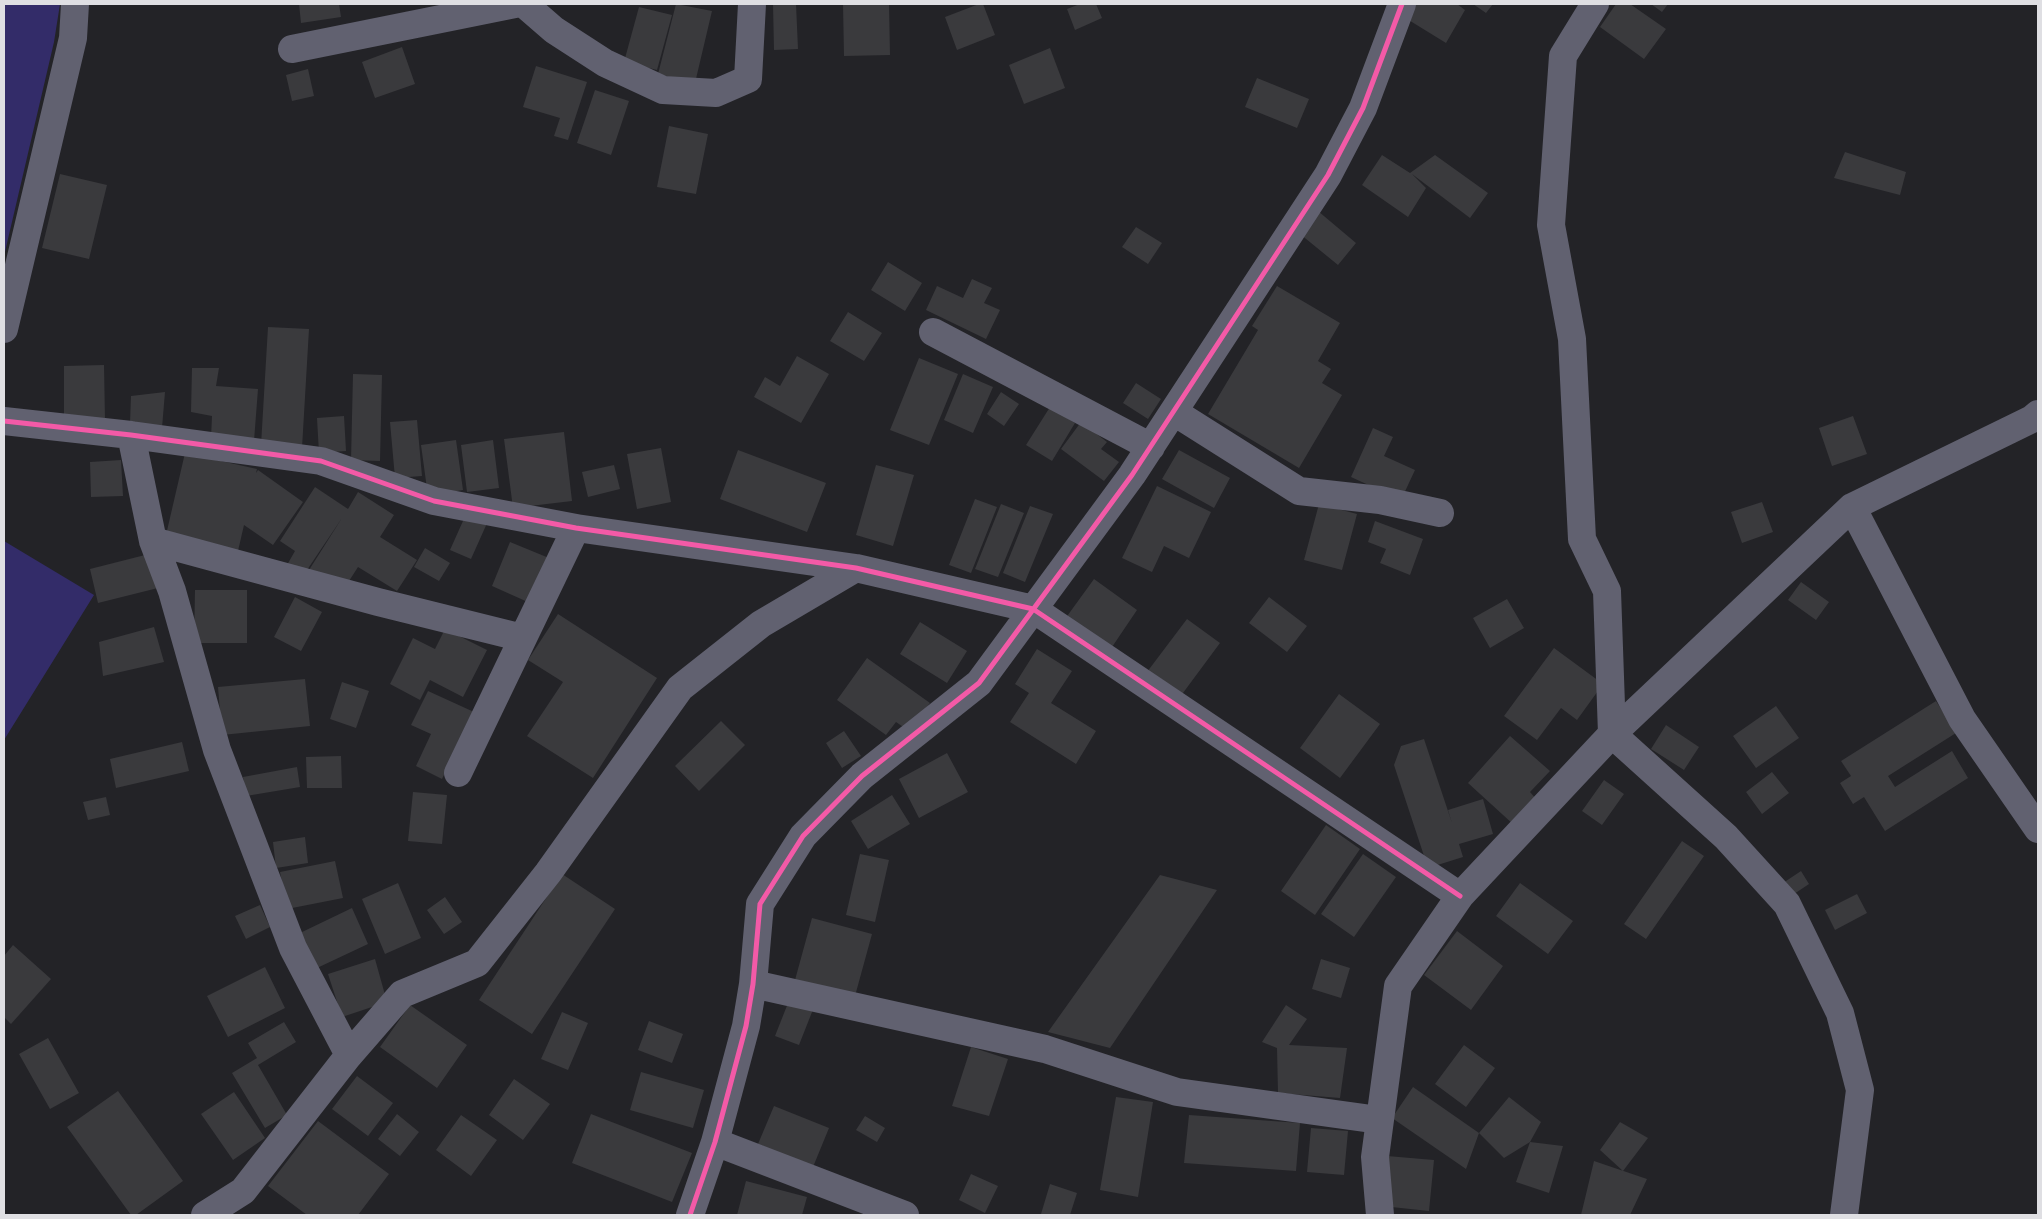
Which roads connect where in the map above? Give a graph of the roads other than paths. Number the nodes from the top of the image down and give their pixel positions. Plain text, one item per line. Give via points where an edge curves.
1 (75, 4) edge
2 (515, 4) edge
3 (524, 4) edge
4 (752, 4) edge
5 (1402, 4) edge
6 (1594, 4) edge
7 (292, 49) dead end
8 (4, 329) edge
9 (933, 332) dead end
10 (1174, 412) junction
11 (2038, 414) edge
12 (4, 421) edge
13 (131, 435) junction
14 (1151, 447) junction
15 (1852, 507) junction
16 (1440, 513) dead end
17 (576, 528) junction
18 (153, 541) junction
19 (856, 568) junction
20 (1033, 609) junction
21 (523, 638) junction
22 (1612, 734) junction
23 (458, 773) dead end
24 (2038, 828) edge
25 (1460, 896) junction
26 (753, 984) junction
27 (349, 1056) junction
28 (1379, 1120) junction
29 (715, 1142) junction
30 (205, 1215) edge
31 (690, 1215) edge
32 (905, 1215) edge
33 (1380, 1215) edge
34 (1844, 1215) edge

1 - 8 street via 73,38
2 - 7 street
3 - 4 street via 554,30 605,63 663,90 716,93 748,79
5 - 10 street via 1363,108 1328,175
6 - 22 street via 1563,56 1551,225 1572,339 1582,539 1607,591
9 - 14 street
10 - 14 street
10 - 16 street via 1299,491 1380,500
11 - 15 street
12 - 13 street
13 - 17 street via 321,461 434,501
13 - 18 street
14 - 20 street
15 - 22 street
15 - 24 street via 1962,719
17 - 19 street
17 - 21 street
18 - 21 street
18 - 27 street via 172,591 217,750 293,948
19 - 20 street
19 - 27 street via 762,624 680,688 548,873 477,962 402,994
20 - 25 street
20 - 26 street via 979,684 862,776 803,836 760,904
21 - 23 street
22 - 25 street
22 - 34 street via 1726,837 1787,904 1840,1013 1860,1090
25 - 28 street via 1398,986
26 - 28 street via 1045,1049 1176,1092
26 - 29 street via 746,1026
27 - 30 street via 243,1191
28 - 33 street via 1375,1158
29 - 31 street
29 - 32 street

